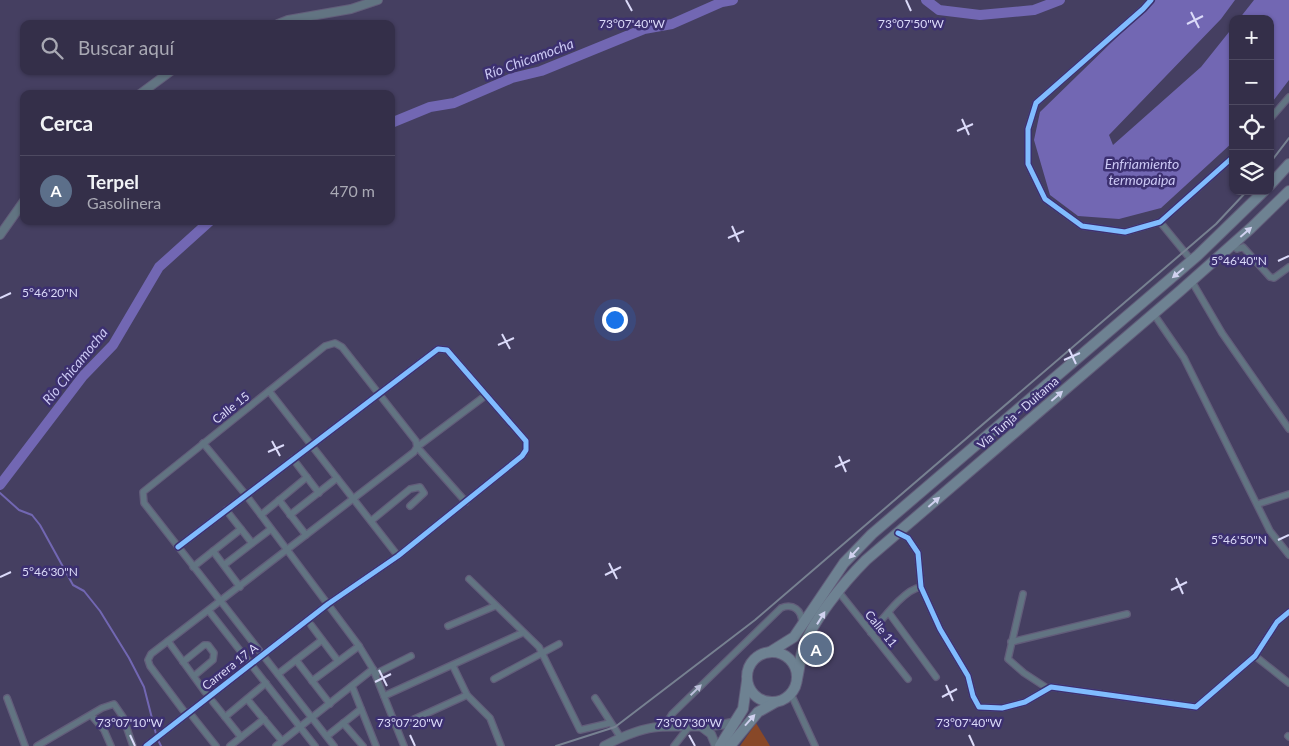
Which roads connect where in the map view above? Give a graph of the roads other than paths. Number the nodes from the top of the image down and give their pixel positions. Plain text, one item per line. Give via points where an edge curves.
1 (378, 0) edge
2 (1151, 0) edge
3 (288, 20) edge
4 (166, 75) edge
5 (145, 90) edge
6 (1289, 97) edge
7 (1274, 114) edge
8 (1229, 161) edge
9 (1289, 164) edge
10 (1274, 181) edge
11 (1289, 191) edge
12 (1260, 195) edge
13 (1289, 196) edge
14 (1278, 202) junction
15 (20, 208) edge
16 (1160, 222) junction
17 (0, 235) edge
18 (1232, 244) junction
19 (1192, 260) junction
20 (1289, 267) edge
21 (1191, 280) junction
22 (1153, 313) junction
23 (269, 390) junction
24 (378, 394) junction
25 (485, 396) junction
26 (1289, 429) edge
27 (203, 443) junction
28 (311, 445) junction
29 (416, 447) junction
30 (293, 459) junction
31 (307, 477) junction
32 (337, 478) junction
33 (318, 492) junction
34 (1289, 494) edge
35 (246, 495) junction
36 (353, 499) junction
37 (279, 500) junction
38 (466, 502) junction
39 (1258, 504) junction
40 (410, 506) dead end
41 (226, 510) junction
42 (260, 514) junction
43 (290, 515) junction
44 (371, 521) junction
45 (241, 529) junction
46 (271, 529) junction
47 (898, 533) junction
48 (306, 535) junction
49 (252, 543) junction
50 (178, 547) junction
51 (287, 550) junction
52 (213, 551) junction
53 (398, 556) junction
54 (1289, 556) edge
55 (224, 565) junction
56 (193, 567) junction
57 (469, 579) dead end
58 (240, 587) junction
59 (921, 587) junction
60 (838, 591) junction
61 (1023, 594) dead end
62 (221, 602) junction
63 (328, 604) junction
64 (495, 606) junction
65 (209, 610) junction
66 (1289, 612) edge
67 (889, 613) junction
68 (1127, 614) dead end
69 (802, 623) junction
70 (311, 625) dead end
71 (448, 626) dead end
72 (522, 633) junction
73 (870, 633) junction
74 (322, 640) junction
75 (168, 641) junction
76 (1011, 642) junction
77 (559, 644) dead end
78 (359, 646) junction
79 (770, 652) junction
80 (543, 653) junction
81 (263, 654) junction
82 (411, 656) dead end
83 (1255, 656) junction
84 (296, 660) junction
85 (338, 661) junction
86 (183, 662) junction
87 (251, 664) junction
88 (454, 666) junction
89 (374, 672) junction
90 (278, 674) junction
91 (194, 676) junction
92 (936, 677) dead end
93 (494, 678) dead end
94 (797, 679) junction
95 (908, 679) dead end
96 (747, 680) junction
97 (312, 681) junction
98 (1289, 682) edge
99 (266, 683) junction
100 (352, 686) junction
101 (1047, 688) junction
102 (205, 692) dead end
103 (791, 694) junction
104 (467, 695) junction
105 (384, 696) junction
106 (7, 698) dead end
107 (595, 698) dead end
108 (248, 699) junction
109 (212, 702) dead end
110 (778, 702) junction
111 (330, 704) junction
112 (362, 709) junction
113 (188, 713) junction
114 (90, 715) junction
115 (225, 717) junction
116 (312, 717) junction
117 (264, 719) junction
118 (737, 721) junction
119 (343, 723) junction
120 (610, 723) junction
121 (300, 727) junction
122 (397, 727) junction
123 (664, 727) junction
124 (688, 728) junction
125 (703, 728) junction
126 (327, 736) junction
127 (241, 737) junction
128 (621, 738) junction
129 (282, 741) junction
130 (25, 746) edge
131 (37, 746) edge
132 (111, 746) edge
133 (132, 746) edge
134 (146, 746) edge
135 (216, 746) edge
136 (230, 746) edge
137 (276, 746) edge
138 (314, 746) edge
139 (334, 746) edge
140 (363, 746) edge
141 (376, 746) edge
142 (404, 746) edge
143 (501, 746) edge
144 (604, 746) edge
145 (674, 746) edge
146 (718, 746) edge
147 (730, 746) edge
148 (815, 746) edge

1 - 3 street via 352,9
2 - 16 street via 1036,102 1028,129 1028,164 1045,199 1082,226 1125,232
4 - 5 street
6 - 7 street
8 - 16 street
9 - 10 highway
11 - 14 highway, Vía Tunja - Duitama
12 - 19 highway, Vía Tunja - Duitama
13 - 14 street
18 -> 14 highway, Vía Tunja - Duitama
15 - 17 street
16 - 19 street
18 - 20 street via 1236,248 1243,247 1270,278
18 - 21 highway, Vía Tunja - Duitama
19 -> 69 highway, Vía Tunja - Duitama via 872,534 844,563
21 - 22 highway, Vía Tunja - Duitama
21 - 26 street via 1222,333
22 - 39 street via 1184,358
47 -> 22 highway, Vía Tunja - Duitama
23 - 24 street, Calle 15 via 325,346 336,343
23 - 27 street, Calle 15
23 - 28 street
24 - 25 street, Carrera 17 A via 438,349 444,348
24 - 28 street
24 - 29 street via 416,441
25 - 29 street
25 - 38 street, Carrera 17 A via 526,441 526,450
27 - 35 street
27 - 50 street, Calle 15 via 144,489 142,494 144,503
28 - 30 street
28 - 32 street
29 - 36 street via 414,452
29 - 38 street
30 - 31 street
30 - 35 street
31 - 33 street
31 - 37 street
32 - 33 street
32 - 36 street
33 - 43 street
34 - 39 street
35 - 41 street
35 - 42 street
36 - 44 street
36 - 48 street
37 - 42 street
37 - 43 street
38 - 53 street, Carrera 17 A
39 - 54 street via 1270,531
40 - 44 street via 423,496 420,487 410,489
41 - 45 street
41 - 50 street
42 - 46 street
43 - 48 street
44 - 53 street
45 - 49 street
45 - 52 street
46 - 49 street
46 - 51 street
47 - 59 street via 908,538 918,553
47 - 60 highway, Vía Tunja - Duitama via 866,560
48 - 51 street
49 - 55 street
50 - 56 street
51 - 58 street
51 - 63 street
52 - 55 street
52 - 56 street
53 - 63 street, Carrera 17 A
55 - 58 street
56 - 62 street
57 - 64 street
58 - 62 street
59 - 67 street via 913,589
59 - 101 street via 940,629 968,676 979,707 993,708 1025,702
60 - 73 street, Calle 11
94 -> 60 highway, Vía Tunja - Duitama via 806,643
61 - 76 street
62 - 65 street
62 - 81 street
63 - 78 street
63 - 81 street, Carrera 17 A
64 - 71 street
64 - 72 street
65 - 75 street
65 - 87 street
66 - 83 street via 1278,622
67 - 73 street
67 - 92 street
68 - 76 street
69 - 79 highway, Vía Tunja - Duitama via 787,643
123 -> 69 street via 672,714 781,608 798,609
70 - 74 street
72 - 80 street
72 - 88 street
73 - 95 street, Calle 11
74 - 84 street
74 - 85 street
75 - 86 street
75 - 113 street via 151,654 149,663
76 - 101 street via 1010,661
77 - 80 street
78 - 85 street
78 - 89 street
79 - 94 highway via 781,653 790,659 796,668
79 - 96 highway via 750,664
80 - 93 street
80 - 120 street via 580,730
81 - 87 street, Carrera 17 A
81 - 90 street
82 - 89 street
83 - 98 street
83 - 101 street via 1196,707
84 - 90 street
84 - 97 street
85 - 97 street
86 - 91 street
86 - 91 street via 208,645 214,653 213,660
87 - 99 street
87 - 113 street, Carrera 17 A
88 - 104 street
88 - 105 street
89 - 100 street
89 - 105 street
90 - 116 street
91 - 102 street
94 - 103 highway
96 - 110 highway via 750,690 758,698
96 - 118 highway via 743,709
97 - 111 street
99 - 108 street
99 - 121 street
100 - 111 street
100 - 112 street
103 - 110 highway
103 - 148 street
104 - 122 street
104 - 143 street via 490,718
105 - 122 street
106 - 130 street
107 - 120 street
108 - 115 street
108 - 117 street
109 - 115 street
147 -> 110 highway via 758,712
111 - 116 street
112 - 119 street
112 - 141 street
113 - 134 street, Carrera 17 A
113 - 135 street
114 - 131 street
114 - 132 street via 104,730
114 - 133 street via 114,704 123,717
115 - 127 street
116 - 121 street
116 - 126 street
117 - 127 street
117 - 129 street
118 - 125 street
118 - 146 highway
119 - 126 street
119 - 140 street
120 - 128 street
121 - 129 street
121 - 138 street
122 - 142 street
123 - 124 street
123 - 128 street via 641,729
124 - 125 street
124 - 145 street
125 - 146 street
126 - 139 street
127 - 136 street
128 - 144 street
129 - 137 street

